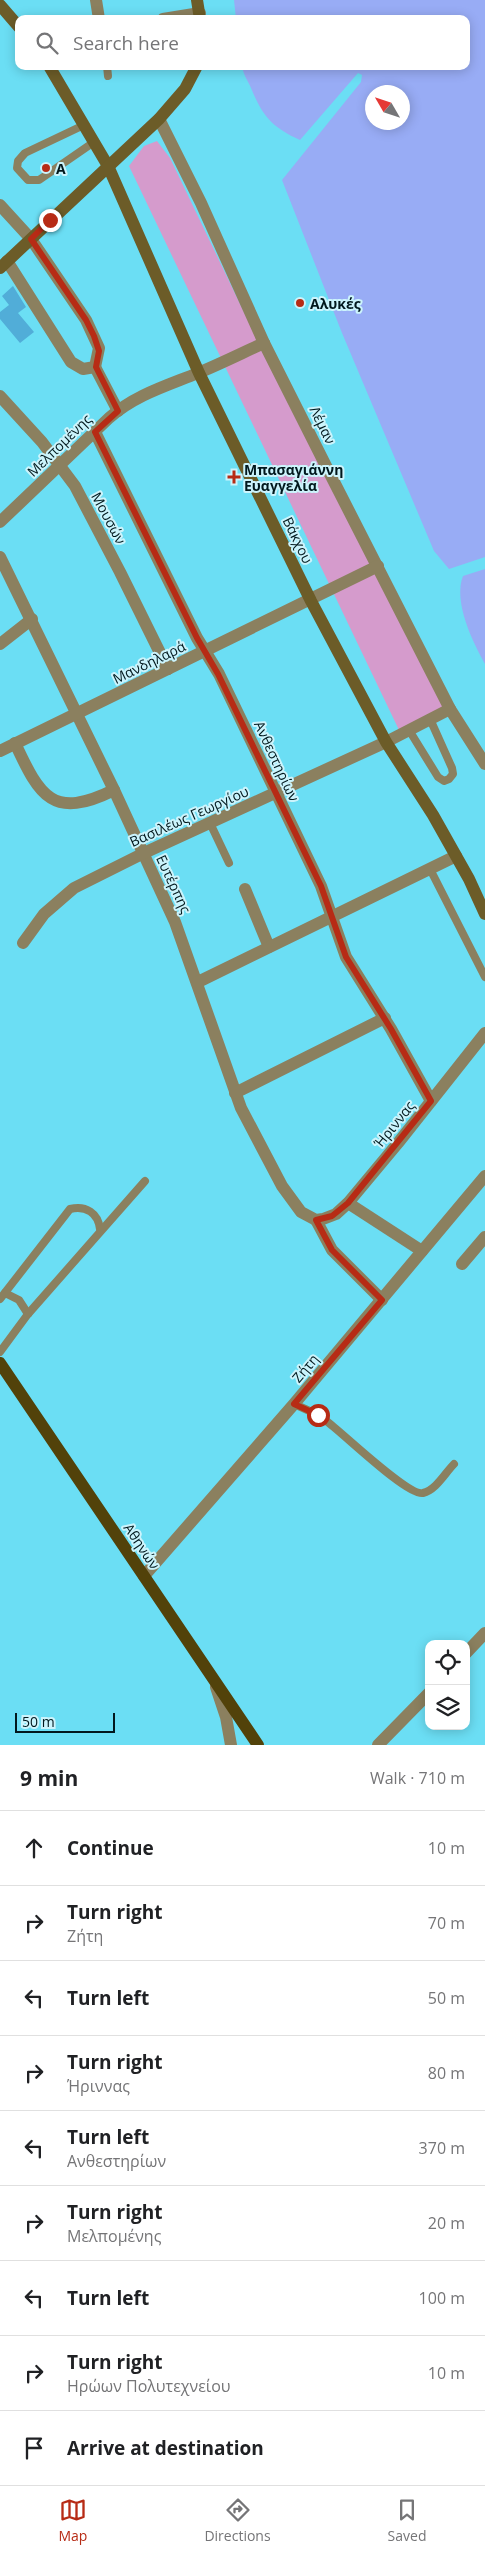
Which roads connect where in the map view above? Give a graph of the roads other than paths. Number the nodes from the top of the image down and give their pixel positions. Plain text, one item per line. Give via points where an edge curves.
1 (96, 0) edge
2 (197, 0) edge
3 (0, 5) edge
4 (98, 15) edge
5 (200, 15) edge
6 (15, 23) edge
7 (51, 70) edge
8 (107, 70) edge
9 (195, 70) edge
10 (108, 76) dead end
11 (159, 119) junction
12 (84, 124) junction
13 (94, 142) junction
14 (108, 166) junction
15 (0, 205) edge
16 (31, 239) junction
17 (4, 265) edge
18 (264, 343) junction
19 (96, 367) junction
20 (199, 372) junction
21 (0, 396) edge
22 (118, 411) junction
23 (95, 432) junction
24 (61, 464) junction
25 (0, 522) edge
26 (0, 556) edge
27 (378, 566) junction
28 (311, 600) junction
29 (32, 619) junction
30 (0, 644) edge
31 (205, 652) junction
32 (168, 669) junction
33 (450, 709) junction
34 (77, 713) junction
35 (430, 719) junction
36 (409, 730) junction
37 (386, 742) junction
38 (15, 743) junction
39 (0, 751) edge
40 (485, 764) edge
41 (114, 790) junction
42 (276, 794) junction
43 (210, 823) junction
44 (144, 853) junction
45 (456, 856) junction
46 (229, 863) dead end
47 (430, 869) junction
48 (245, 889) dead end
49 (485, 914) edge
50 (332, 917) junction
51 (23, 943) dead end
52 (269, 947) junction
53 (485, 977) edge
54 (198, 982) junction
55 (385, 1018) junction
56 (485, 1034) edge
57 (235, 1093) junction
58 (431, 1101) junction
59 (485, 1176) edge
60 (145, 1181) dead end
61 (348, 1203) junction
62 (316, 1220) junction
63 (100, 1229) junction
64 (485, 1237) edge
65 (422, 1251) junction
66 (462, 1264) dead end
67 (2, 1296) edge
68 (382, 1300) junction
69 (28, 1314) junction
70 (0, 1352) edge
71 (0, 1363) edge
72 (294, 1404) junction
73 (454, 1464) dead end
74 (144, 1576) junction
75 (485, 1633) edge
76 (470, 1649) edge
77 (207, 1669) junction
78 (425, 1697) edge
79 (231, 1745) edge
80 (258, 1745) edge
81 (378, 1745) edge

1 - 4 street
2 - 5 street
3 - 6 street
7 - 12 street, Βάκχου
8 - 10 lane
9 - 11 street via 185,89
11 - 14 street
11 - 18 street, Λέμαν
12 - 13 street, Βάκχου
12 - 13 lane via 25,153 17,168 28,180 38,180
13 - 14 street, Βάκχου
14 - 16 street
14 - 20 street, Βάκχου
15 - 16 street
16 - 17 street
16 - 19 street via 86,320 99,351
17 - 19 street via 71,362 83,369
18 - 20 street, Μελπομένης
18 - 27 street, Λέμαν
19 - 22 street
20 - 22 street, Μελπομένης via 143,394
20 - 28 street, Βάκχου
21 - 24 street, Μουσών
22 - 23 street, Μελπομένης
23 - 24 street, Μελπομένης
23 - 31 street, Ανθεστηρίων
24 - 25 street, Μελπομένης
24 - 32 street, Μουσών via 92,516
26 - 29 street, Ευτέρπης
27 - 28 street, Μανδηλαρά
27 - 33 street, Λέμαν
28 - 31 street, Μανδηλαρά
28 - 37 street, Βάκχου
29 - 30 street
29 - 34 street, Ευτέρπης
31 - 32 street, Μανδηλαρά
31 - 42 street, Ανθεστηρίων
32 - 34 street, Μανδηλαρά
33 - 35 street, Βασιλέως Γεωργίου
33 - 40 street, Λέμαν
34 - 38 street, Μανδηλαρά
34 - 41 street, Ευτέρπης
35 - 36 street, Βασιλέως Γεωργίου
35 - 36 lane via 452,768 453,774 449,779 444,781 438,777
36 - 37 street, Βασιλέως Γεωργίου
37 - 42 street, Βασιλέως Γεωργίου
37 - 45 street, Βάκχου
38 - 39 street, Μανδηλαρά
38 - 41 street via 32,779 56,801 82,803
41 - 44 street, Ευτέρπης
42 - 43 street, Βασιλέως Γεωργίου
42 - 50 street, Ανθεστηρίων via 321,886
43 - 44 street, Βασιλέως Γεωργίου
43 - 46 lane
44 - 51 street, Βασιλέως Γεωργίου via 68,892 44,914
44 - 54 street, Ευτέρπης via 176,922
45 - 47 street
45 - 49 street, Βάκχου
47 - 50 street
47 - 53 lane
48 - 52 street
50 - 52 street
50 - 55 street, Ανθεστηρίων via 346,957
52 - 54 street
54 - 57 street, Ευτέρπης
55 - 57 street
55 - 58 street, Ανθεστηρίων
56 - 58 street, Ήριννας
57 - 62 street, Ευτέρπης via 282,1186 301,1212
58 - 61 street, Ήριννας
59 - 65 street, Ζήτη
60 - 63 lane
61 - 62 street, Ήριννας via 332,1216
61 - 65 street
62 - 68 street via 332,1250
63 - 67 lane via 98,1218 90,1210 70,1209
63 - 69 lane
64 - 66 street
65 - 68 street, Ζήτη
67 - 69 lane via 19,1300
68 - 72 street, Ζήτη
69 - 70 lane
71 - 74 main road, Αθηνών
72 - 73 lane via 324,1419 415,1493 428,1491
72 - 74 street, Ζήτη
74 - 77 main road, Αθηνών
75 - 76 street
77 - 79 street via 220,1697
77 - 80 main road, Αθηνών
78 - 81 street

